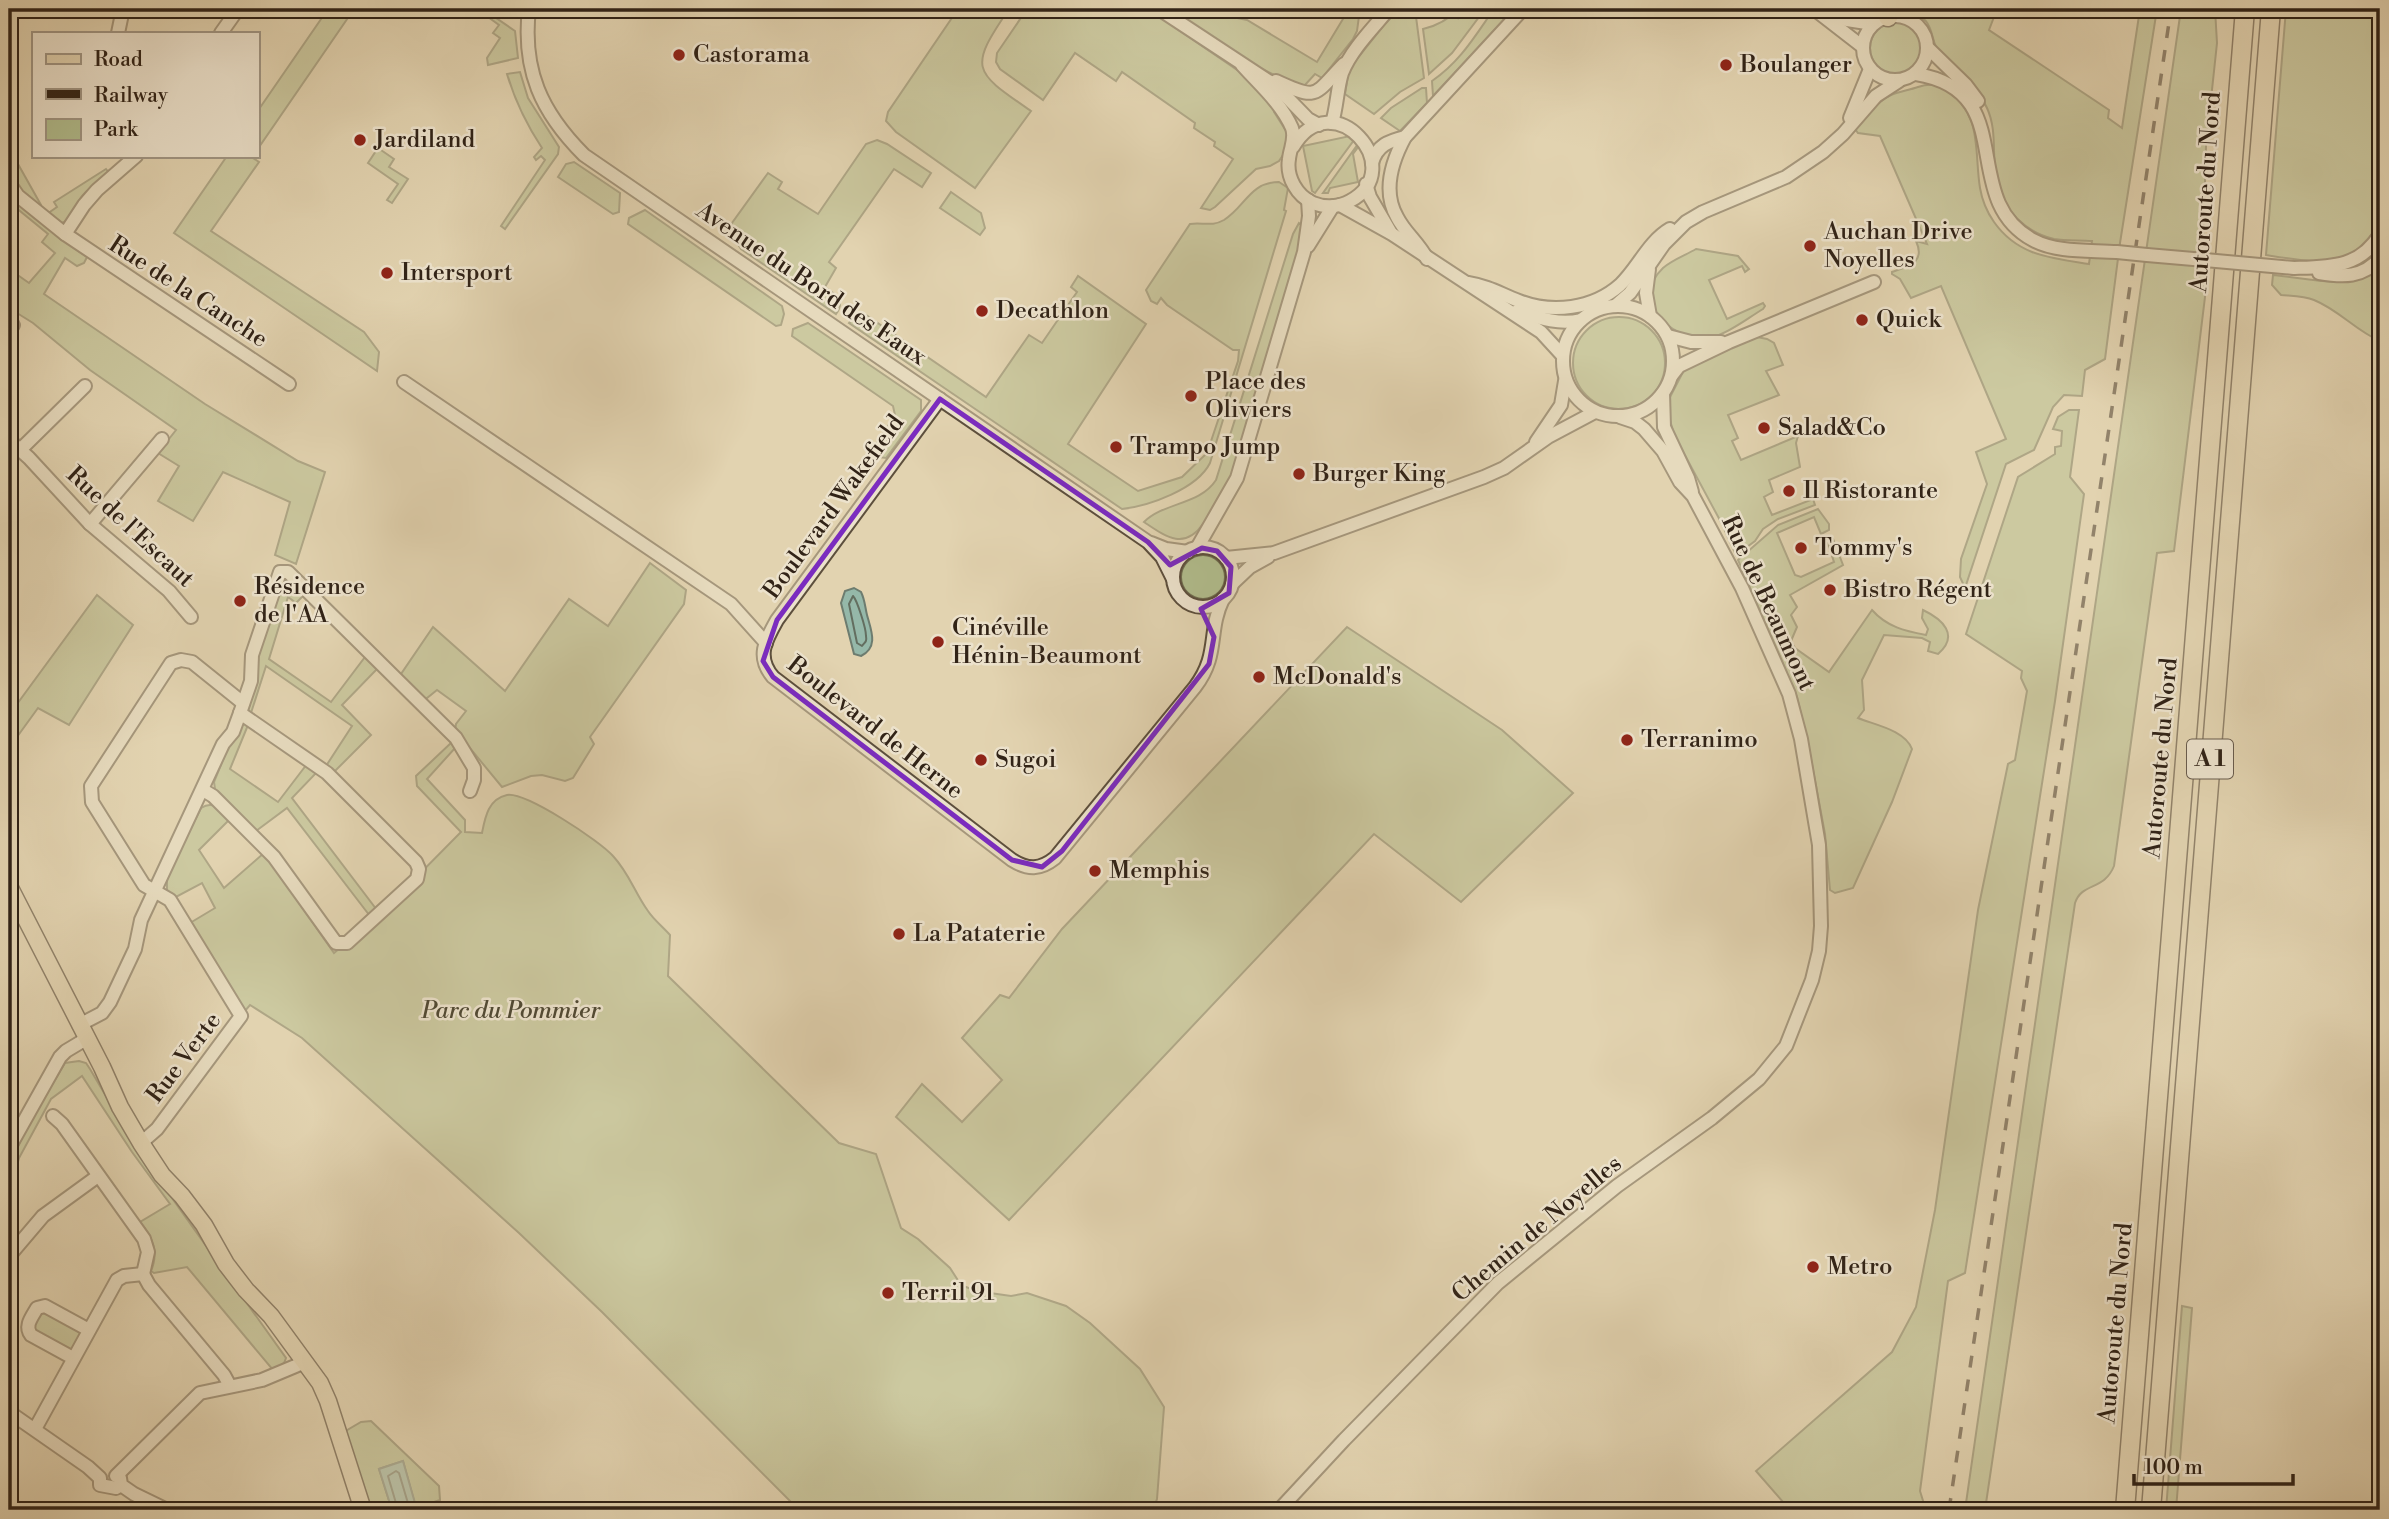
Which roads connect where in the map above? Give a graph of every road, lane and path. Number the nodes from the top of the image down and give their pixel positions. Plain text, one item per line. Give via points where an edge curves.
1 (123, 9) edge
2 (238, 9) edge
3 (529, 9) edge
4 (1159, 9) edge
5 (1389, 9) edge
6 (1523, 9) edge
7 (1814, 9) edge
8 (1829, 9) edge
9 (1835, 9) edge
10 (1860, 9) edge
11 (2245, 9) edge
12 (2271, 9) edge
13 (1885, 17) edge
14 (118, 32) edge
15 (222, 32) edge
16 (1863, 47) junction
17 (1928, 48) junction
18 (1349, 59) junction
19 (1242, 65) junction
20 (1870, 69) junction
21 (1916, 74) junction
22 (1899, 80) junction
23 (1325, 124) junction
24 (1843, 134) junction
25 (1405, 137) junction
26 (1293, 146) junction
27 (1988, 156) junction
28 (134, 158) edge
29 (1371, 166) junction
30 (9, 183) edge
31 (1366, 184) junction
32 (1308, 200) junction
33 (1336, 206) junction
34 (1686, 222) junction
35 (65, 234) junction
36 (1392, 234) junction
37 (2380, 234) edge
38 (1304, 252) junction
39 (2380, 258) edge
40 (1427, 259) junction
41 (1648, 268) junction
42 (2294, 268) junction
43 (1874, 282) dead end
44 (1464, 283) junction
45 (1494, 303) junction
46 (1615, 306) junction
47 (1650, 316) junction
48 (1581, 320) junction
49 (1668, 336) junction
50 (1729, 342) junction
51 (1563, 356) junction
52 (1672, 375) junction
53 (1565, 377) junction
54 (404, 382) dead end
55 (289, 384) dead end
56 (85, 386) dead end
57 (1663, 393) junction
58 (940, 399) junction
59 (1595, 412) junction
60 (1620, 416) junction
61 (162, 439) dead end
62 (9, 440) edge
63 (20, 450) junction
64 (1530, 450) junction
65 (1693, 496) junction
66 (1216, 514) junction
67 (90, 524) junction
68 (1147, 542) junction
69 (1192, 550) junction
70 (1274, 553) junction
71 (1222, 554) junction
72 (1173, 579) junction
73 (1232, 584) junction
74 (1223, 599) junction
75 (1194, 606) junction
76 (191, 617) dead end
77 (1214, 637) junction
78 (766, 643) junction
79 (242, 708) junction
80 (203, 790) junction
81 (470, 792) dead end
82 (9, 886) edge
83 (155, 891) junction
84 (1812, 980) joint
85 (83, 1032) junction
86 (53, 1116) dead end
87 (145, 1140) junction
88 (9, 1148) edge
89 (98, 1176) junction
90 (9, 1256) edge
91 (143, 1274) junction
92 (89, 1330) junction
93 (73, 1359) junction
94 (305, 1362) junction
95 (230, 1386) junction
96 (9, 1412) edge
97 (34, 1429) junction
98 (119, 1480) junction
99 (167, 1510) edge
100 (363, 1510) edge
101 (1279, 1510) edge
102 (2125, 1510) edge
103 (2151, 1510) edge

1 - 14 street
2 - 15 street
3 - 58 street, Avenue du Bord des Eaux via 528,50 535,83 560,130 584,155
4 - 19 street
5 - 18 street
6 - 25 street
7 - 16 street
8 - 13 street via 1847,20
9 - 10 highway
11 - 102 highway, Autoroute du Nord / A 1
12 - 103 highway, Autoroute du Nord / A 1
13 - 16 street via 1868,31
13 - 17 street via 1905,18 1919,26
16 - 20 street
17 - 21 street
17 - 27 street via 1980,104 1989,125
18 - 19 street via 1326,85 1308,94
18 - 23 street via 1336,110
19 - 23 street via 1276,86 1308,119
19 - 26 street via 1282,110 1293,132
20 - 22 street via 1883,79
20 - 24 street
21 - 22 street
21 - 27 street via 1945,81 1968,100
22 - 24 street via 1876,96
23 - 26 street via 1303,133
23 - 29 street via 1350,129 1360,137 1368,148
24 - 34 street via 1786,177
25 - 29 street via 1383,145
25 - 40 street via 1389,181 1392,204 1396,217
26 - 32 street via 1289,174
27 - 42 street, bridge via 1997,202 2005,216 2033,240 2053,247
28 - 35 street via 97,190
29 - 31 street
30 - 35 street, Rue de la Canche
31 - 33 street via 1354,199
31 - 36 street
32 - 33 street
32 - 38 street
33 - 36 street
33 - 38 street
34 - 41 street
34 - 44 street via 1666,231 1650,246 1619,286 1585,304 1547,308 1520,302 1489,286
35 - 55 street, Rue de la Canche
36 - 40 street
37 - 42 street via 2366,250 2339,267
38 - 66 street via 1237,478
39 - 42 street via 2366,271 2353,275
40 - 44 street
41 - 46 street
41 - 47 street
43 - 50 street
44 - 45 street
45 - 48 street via 1548,321
45 - 51 street via 1541,332
46 - 47 street
46 - 48 street
47 - 49 street
48 - 51 street via 1569,336
49 - 50 street via 1691,342
49 - 52 street
50 - 52 street via 1679,366
51 - 53 street
52 - 57 street
53 - 59 street via 1582,403
53 - 64 street via 1561,405
54 - 78 street, Boulevard de Herne via 731,604
56 - 63 street
57 - 60 street via 1644,410
57 - 65 street, Rue de Beaumont via 1664,427
58 - 68 street, Avenue du Bord des Eaux
58 - 78 street, Boulevard Wakefield via 777,621
59 - 60 street
59 - 64 street
60 - 65 street, Rue de Beaumont via 1644,429
61 - 67 street
62 - 63 street, Rue de l'Escaut
63 - 67 street, Rue de l'Escaut
64 - 70 street via 1484,477
65 - 84 street, Rue de Beaumont via 1774,656 1801,739 1819,845 1819,951
66 - 69 street
66 - 71 street via 1215,533
67 - 76 street, Rue de l'Escaut via 169,591
68 - 69 street, Avenue du Bord des Eaux via 1166,549
68 - 72 street, Avenue du Bord des Eaux via 1162,557
69 - 71 street via 1210,548
69 - 72 street via 1177,563
70 - 71 street
70 - 73 street
71 - 73 street via 1231,567
72 - 75 street via 1179,595
73 - 74 street
74 - 75 street via 1209,607
74 - 77 street, Boulevard de Herne
75 - 77 street
77 - 78 street, Boulevard de Herne via 1209,664 1195,687 1062,851 1048,864 1034,868 1012,860 773,677 763,661
79 - 80 street
79 - 80 street via 339,783 416,862 419,876 347,943 336,943 274,857
79 - 81 street via 252,656 278,575 286,572 456,738 474,768
79 - 83 street via 195,663 174,661 93,780 92,802 142,882
80 - 83 street
82 - 85 main road
83 - 85 street via 110,1002
83 - 87 street, Rue Verte via 170,900 241,1016
84 - 101 street, Chemin de Noyelles via 1786,1046 1759,1079 1498,1283
85 - 87 main road via 129,1103
85 - 88 street via 60,1057
86 - 89 street
87 - 94 main road via 171,1170 182,1196 234,1258
89 - 90 street via 43,1216
89 - 91 street via 146,1244
91 - 92 street via 118,1278
91 - 95 street
92 - 93 street
92 - 93 street via 45,1306 37,1308 28,1331
93 - 97 street
94 - 95 street via 262,1380
94 - 100 main road via 328,1401
95 - 98 street via 197,1396
96 - 97 street
97 - 98 street via 100,1478 109,1475
98 - 99 street via 134,1494

